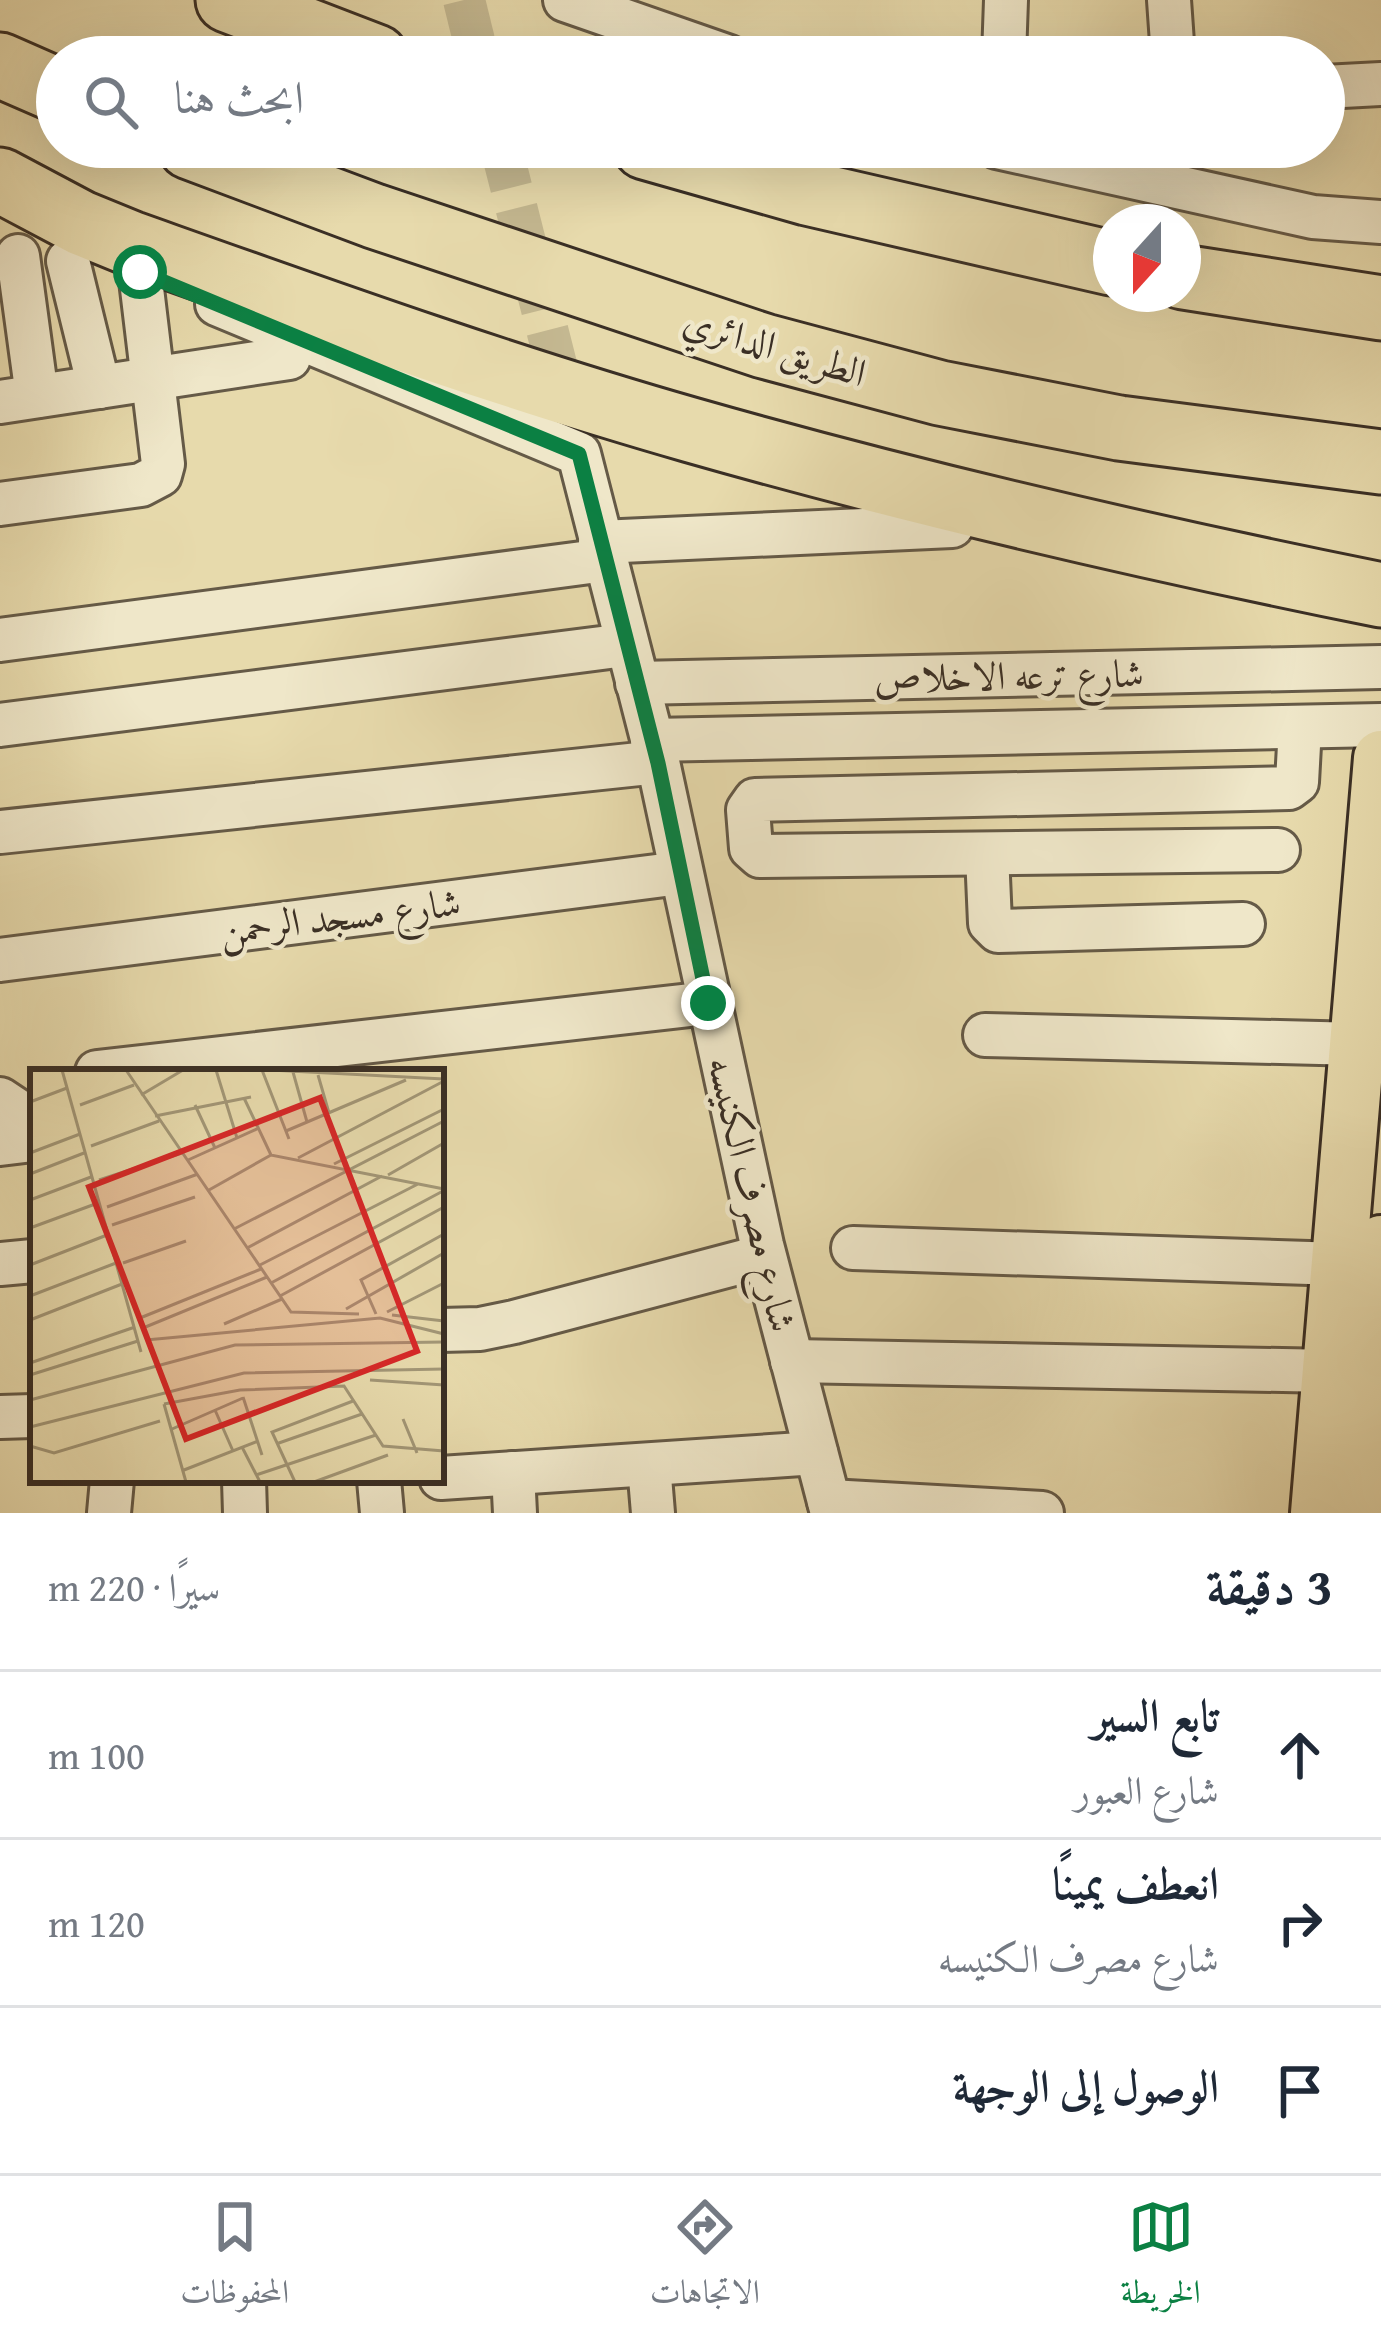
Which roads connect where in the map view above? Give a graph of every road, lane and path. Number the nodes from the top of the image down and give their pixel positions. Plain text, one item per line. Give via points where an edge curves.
1 (228, 0) edge
2 (565, 0) edge
3 (1006, 0) edge
4 (1169, 0) edge
5 (321, 36) edge
6 (669, 36) edge
7 (1005, 36) edge
8 (1172, 36) edge
9 (0, 65) edge
10 (36, 81) edge
11 (1381, 84) edge
12 (1345, 86) edge
13 (246, 168) edge
14 (720, 168) edge
15 (1093, 168) edge
16 (0, 180) edge
17 (0, 213) edge
18 (1381, 222) edge
19 (9, 257) edge
20 (1093, 259) edge
21 (103, 263) junction
22 (1201, 280) edge
23 (1381, 308) edge
24 (289, 358) dead end
25 (153, 378) junction
26 (99, 387) junction
27 (19, 399) edge
28 (1381, 462) edge
29 (0, 504) edge
30 (952, 526) dead end
31 (602, 551) junction
32 (1381, 595) edge
33 (0, 640) edge
34 (631, 664) junction
35 (1381, 667) edge
36 (1381, 724) edge
37 (0, 725) edge
38 (1300, 727) junction
39 (655, 751) junction
40 (1381, 758) edge
41 (0, 832) edge
42 (1279, 850) dead end
43 (987, 854) junction
44 (680, 873) junction
45 (1243, 924) dead end
46 (0, 960) edge
47 (708, 1003) junction
48 (985, 1035) dead end
49 (1360, 1044) junction
50 (124, 1069) edge
51 (30, 1079) edge
52 (0, 1083) edge
53 (0, 1099) edge
54 (30, 1119) edge
55 (30, 1140) edge
56 (0, 1144) edge
57 (853, 1248) dead end
58 (1361, 1254) edge
59 (764, 1256) junction
60 (30, 1261) edge
61 (0, 1264) edge
62 (444, 1330) edge
63 (792, 1361) junction
64 (1360, 1396) edge
65 (30, 1416) edge
66 (0, 1417) edge
67 (816, 1453) junction
68 (649, 1465) junction
69 (444, 1479) edge
70 (112, 1483) edge
71 (244, 1483) edge
72 (379, 1483) edge
73 (514, 1493) edge
74 (831, 1507) edge
75 (956, 1510) edge
76 (109, 1513) edge
77 (245, 1513) edge
78 (382, 1513) edge
79 (652, 1513) edge
80 (1042, 1513) edge
81 (1318, 1513) edge
82 (1357, 1513) edge

1 - 5 highway
2 - 6 street
3 - 7 street
4 - 8 street
9 - 10 highway
11 - 12 street
13 - 28 highway, الطريق الدائري via 764,346 940,393 1119,428
14 - 20 highway
15 - 18 street via 1313,217
16 - 32 highway via 130,243 688,429 1039,522
17 - 21 street
19 - 21 street
19 - 27 street
21 - 25 street
21 - 26 street
21 - 31 street, شارع مصرف الكنيسه via 579,454
22 - 23 highway
24 - 25 street
25 - 26 street
25 - 29 street via 163,464 152,482
26 - 27 street
30 - 31 street
31 - 33 street
31 - 34 street, شارع مصرف الكنيسه
34 - 35 street, شارع ترعه الاخلاص
34 - 37 street, شارع ترعه الاخلاص
34 - 39 street, شارع مصرف الكنيسه
36 - 38 street, شارع ترعه الاخلاص
38 - 39 street, شارع ترعه الاخلاص
38 - 43 street via 1298,782 1289,788 755,800 748,810 751,848 760,856
39 - 41 street, شارع ترعه الاخلاص
39 - 44 street, شارع مصرف الكنيسه
40 - 49 main road
42 - 43 street
43 - 45 street via 990,922 998,931
44 - 46 street, شارع مسجد الرحمن
44 - 47 street, شارع مصرف الكنيسه
47 - 50 street
47 - 59 street, شارع مصرف الكنيسه
48 - 49 street
49 - 58 main road
51 - 52 street
53 - 54 street
55 - 56 street
57 - 58 street
58 - 64 main road
59 - 62 street via 514,1322
59 - 63 street, شارع مصرف الكنيسه
60 - 61 street
63 - 64 street
63 - 67 street, شارع مصرف الكنيسه
64 - 81 main road
64 - 82 main road
65 - 66 street
67 - 68 street
67 - 74 street, شارع مصرف الكنيسه
68 - 73 street
68 - 79 street
69 - 73 street
70 - 76 street
71 - 77 street
72 - 78 street
74 - 75 street
75 - 80 street

